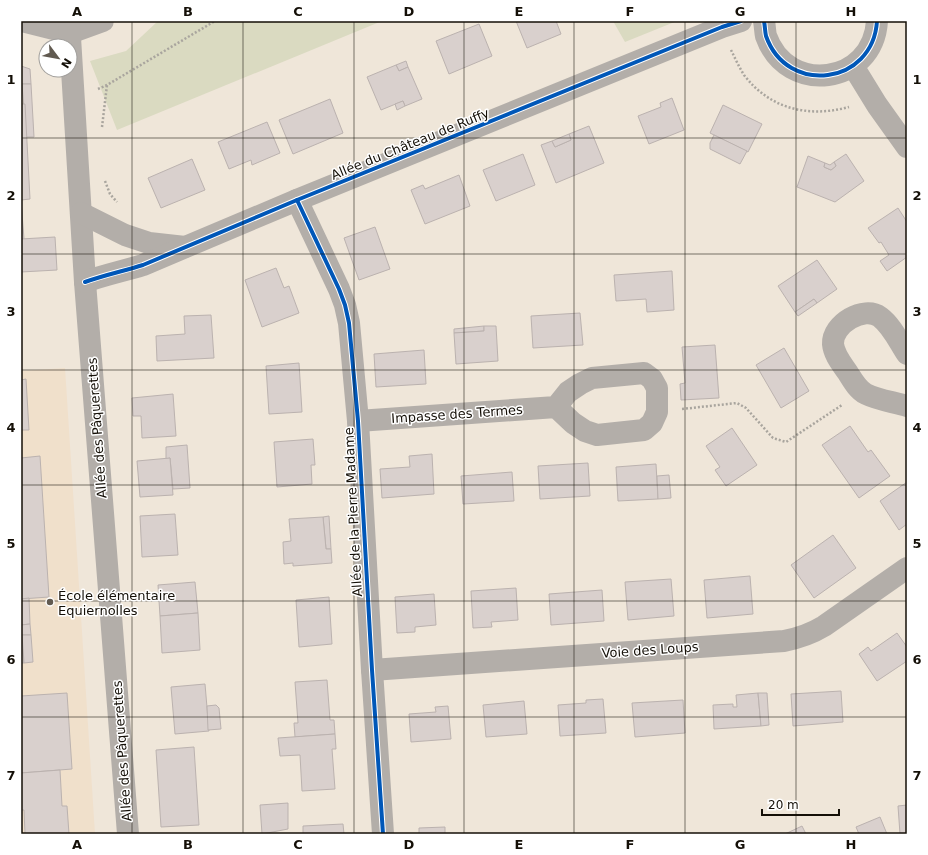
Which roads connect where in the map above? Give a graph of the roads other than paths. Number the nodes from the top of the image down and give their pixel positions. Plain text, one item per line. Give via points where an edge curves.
1 (22, 21) edge
2 (103, 21) edge
3 (741, 21) edge
4 (764, 21) edge
5 (877, 21) edge
6 (69, 27) edge
7 (853, 66) junction
8 (907, 147) edge
9 (297, 200) junction
10 (81, 213) junction
11 (186, 247) junction
12 (85, 282) junction
13 (907, 354) edge
14 (907, 406) edge
15 (556, 407) junction
16 (358, 421) junction
17 (907, 568) edge
18 (372, 670) junction
19 (128, 834) edge
20 (383, 834) edge

1 - 6 street
2 - 6 street
3 - 9 street, Allée du Château de Ruffy
4 - 7 street via 766,36 776,55 792,68 812,76 834,75
5 - 7 street via 876,32 868,51
6 - 10 street, Allée des Pâquerettes
7 - 8 street
9 - 11 street, Allée du Château de Ruffy
9 - 16 street, Allée de la Pierre Madame via 345,305
10 - 11 street, Allée du Château de Ruffy via 118,232 149,243
10 - 12 street, Allée des Pâquerettes
11 - 12 street, Allée du Château de Ruffy via 123,272
12 - 19 street, Allée des Pâquerettes
13 - 14 street via 889,327 869,312 841,325 834,334 836,355 865,394
15 - 15 street via 585,431 597,434 644,430 652,423 657,412 657,388 652,379 644,373 592,378 568,392
15 - 16 street, Impasse des Termes
16 - 18 street, Allée de la Pierre Madame
17 - 18 street, Voie des Loups via 824,626 799,638
18 - 20 street, Allée de la Pierre Madame

